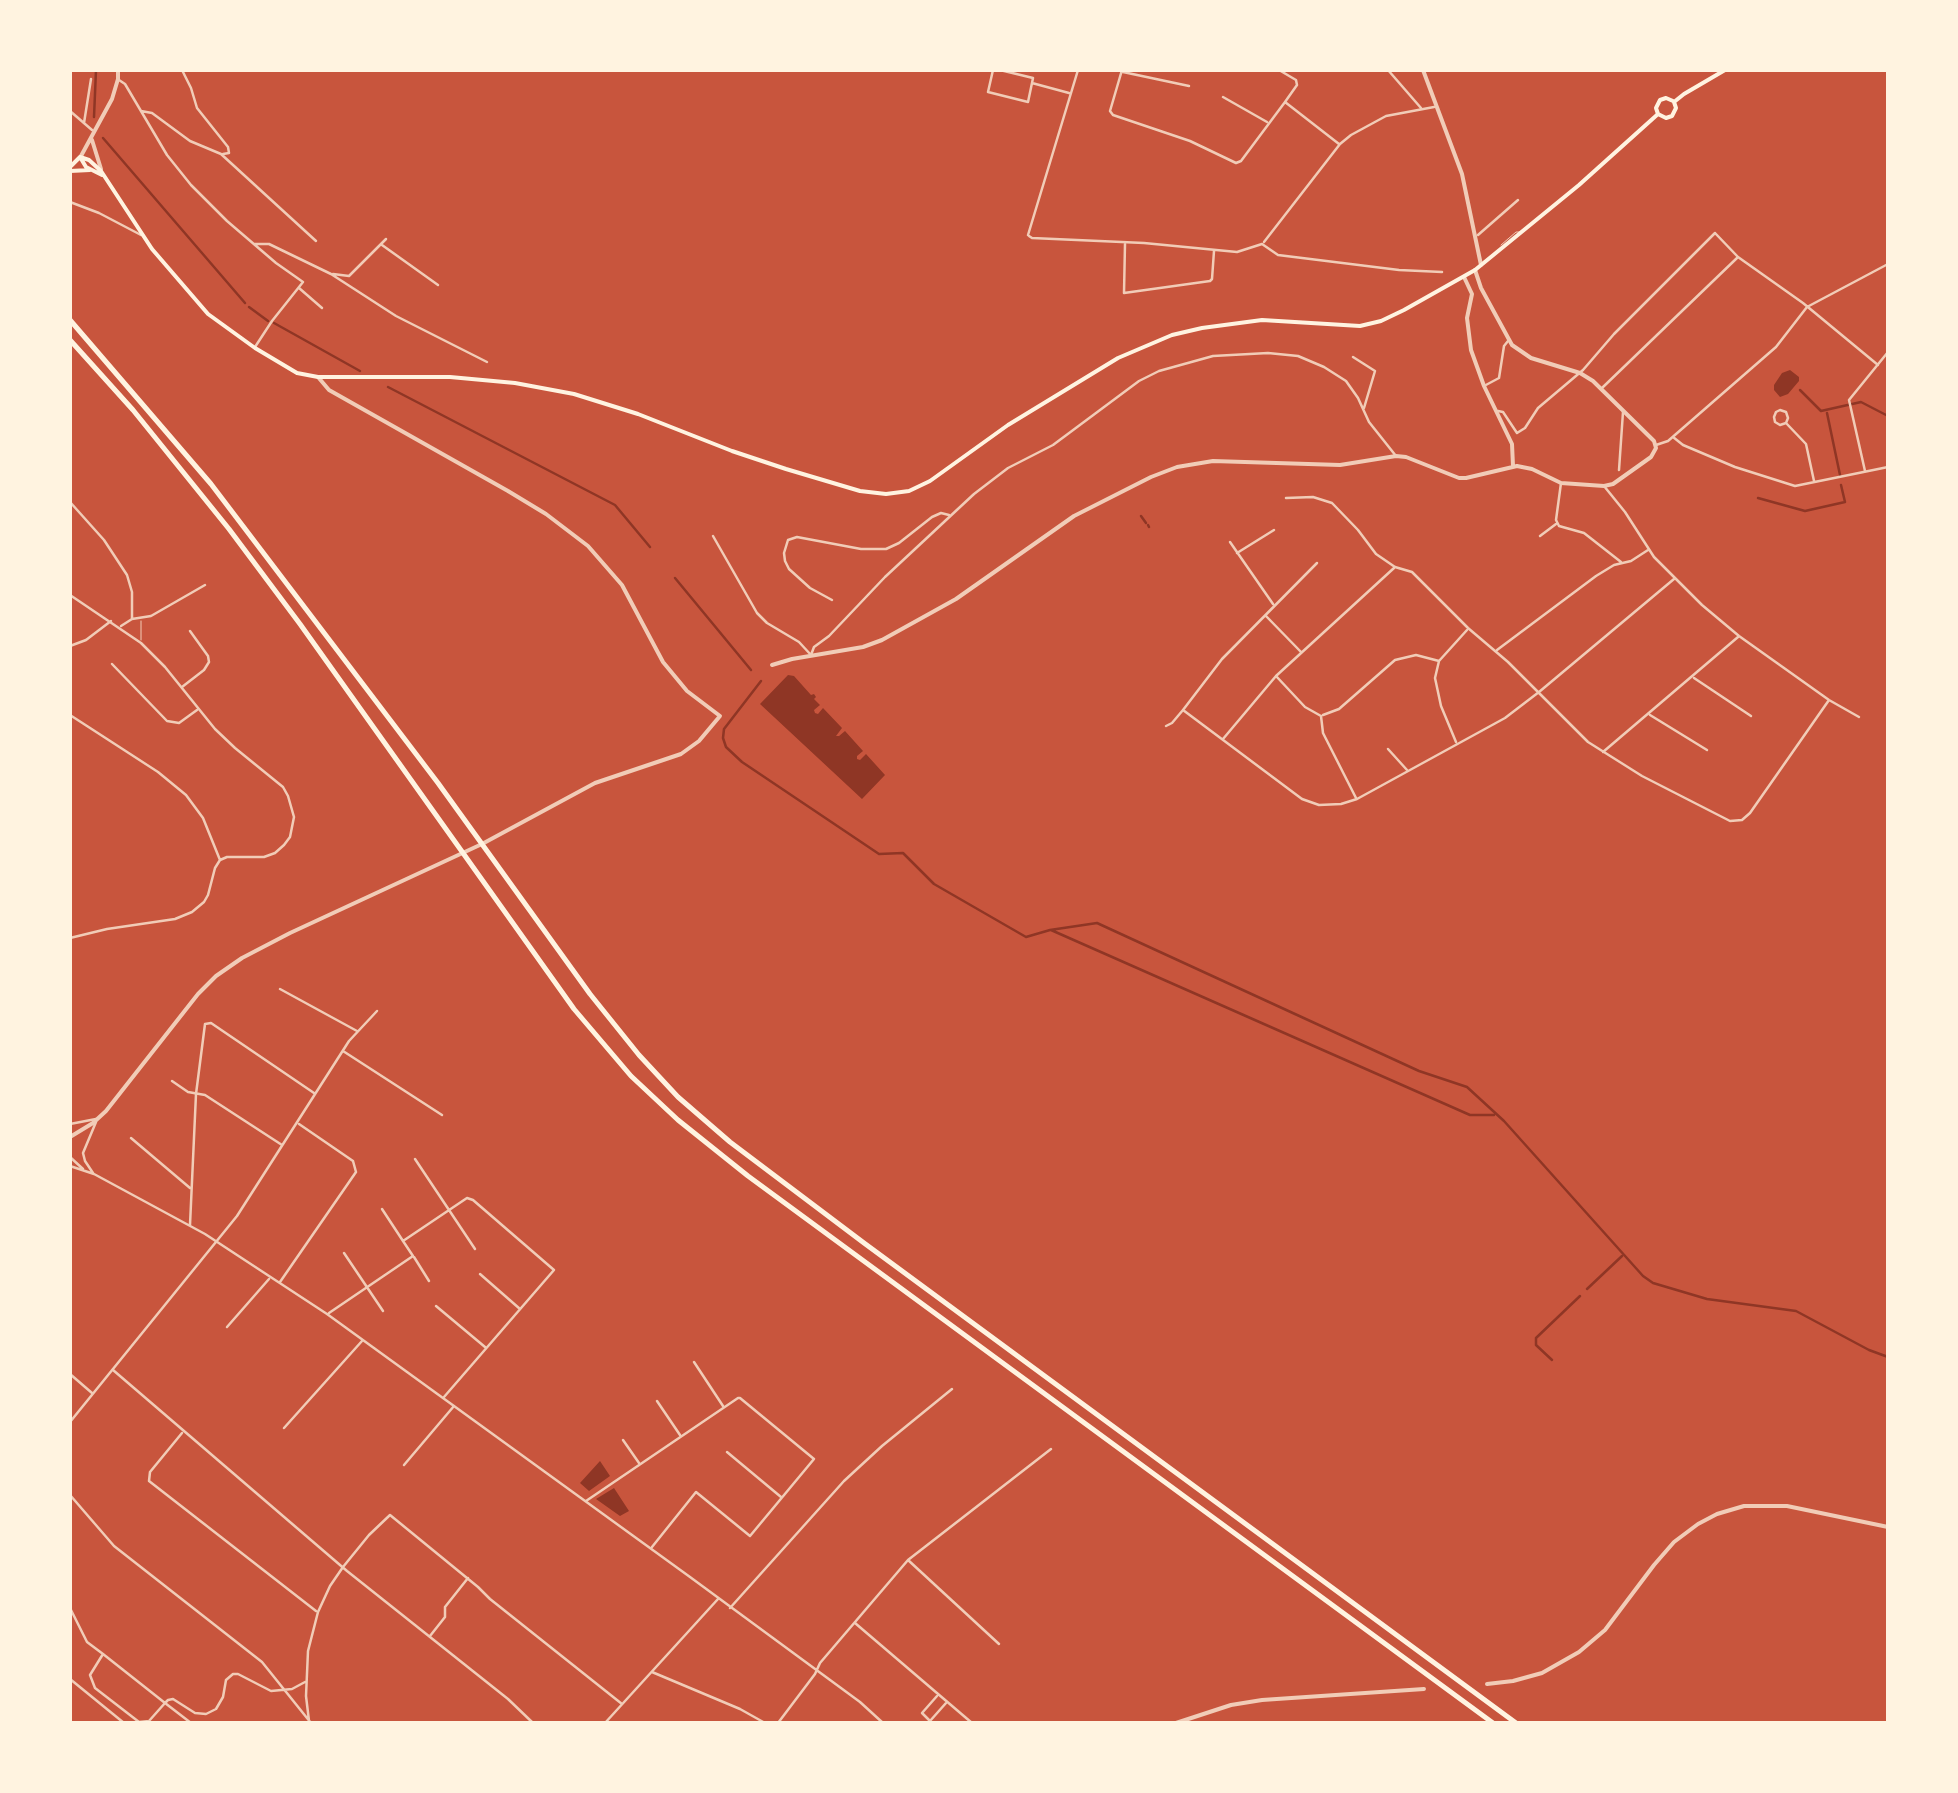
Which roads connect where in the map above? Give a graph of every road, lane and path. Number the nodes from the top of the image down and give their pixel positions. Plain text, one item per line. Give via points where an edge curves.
1 (118, 70) edge
2 (182, 70) edge
3 (993, 70) edge
4 (1000, 70) edge
5 (1078, 70) edge
6 (1279, 70) edge
7 (1388, 70) edge
8 (1423, 70) edge
9 (1725, 70) edge
10 (1122, 71) edge
11 (91, 79) dead end
12 (118, 79) junction
13 (1032, 83) junction
14 (1189, 86) dead end
15 (1071, 93) junction
16 (1223, 97) dead end
17 (1285, 102) junction
18 (1674, 102) junction
19 (1436, 107) junction
20 (1422, 109) junction
21 (140, 111) junction
22 (70, 112) edge
23 (1658, 114) junction
24 (1268, 122) junction
25 (84, 123) junction
26 (95, 132) junction
27 (92, 139) junction
28 (1340, 144) junction
29 (221, 154) junction
30 (80, 156) junction
31 (71, 166) edge
32 (92, 171) junction
33 (104, 176) junction
34 (1518, 200) dead end
35 (70, 202) edge
36 (142, 236) junction
37 (1028, 236) junction
38 (1475, 237) junction
39 (386, 239) dead end
40 (1023, 239) dead end
41 (316, 241) dead end
42 (1125, 242) junction
43 (253, 244) junction
44 (381, 244) junction
45 (1262, 244) junction
46 (1214, 249) junction
47 (1738, 257) junction
48 (1888, 264) edge
49 (1481, 265) junction
50 (1475, 270) junction
51 (1442, 272) dead end
52 (331, 274) junction
53 (1464, 277) junction
54 (438, 285) dead end
55 (297, 287) junction
56 (1481, 288) junction
57 (1472, 291) junction
58 (1807, 307) junction
59 (322, 308) dead end
60 (70, 320) edge
61 (70, 340) edge
62 (1509, 340) junction
63 (254, 348) junction
64 (1888, 352) edge
65 (1353, 357) dead end
66 (486, 362) dead end
67 (1878, 365) junction
68 (1580, 373) junction
69 (318, 378) junction
70 (1484, 386) junction
71 (1601, 389) junction
72 (1363, 410) junction
73 (1496, 411) junction
74 (1623, 412) junction
75 (1786, 423) dead end
76 (1673, 436) junction
77 (1656, 446) junction
78 (1396, 456) junction
79 (1513, 466) junction
80 (1888, 467) edge
81 (1619, 470) dead end
82 (1865, 472) junction
83 (1814, 482) junction
84 (1561, 483) junction
85 (1604, 486) junction
86 (1286, 498) dead end
87 (70, 502) edge
88 (950, 515) junction
89 (1557, 523) junction
90 (1274, 530) dead end
91 (713, 536) dead end
92 (1540, 536) dead end
93 (1230, 542) dead end
94 (1648, 549) junction
95 (1238, 552) junction
96 (1317, 563) dead end
97 (1622, 563) junction
98 (1395, 567) junction
99 (1674, 579) junction
100 (204, 585) dead end
101 (70, 596) edge
102 (832, 600) dead end
103 (1274, 606) junction
104 (1265, 616) junction
105 (140, 618) junction
106 (132, 619) junction
107 (111, 621) junction
108 (120, 627) junction
109 (1468, 628) junction
110 (190, 631) dead end
111 (1739, 636) junction
112 (141, 643) junction
113 (70, 646) edge
114 (1496, 651) junction
115 (1301, 652) junction
116 (812, 655) junction
117 (1439, 661) junction
118 (112, 664) dead end
119 (772, 665) dead end
120 (1276, 676) junction
121 (1692, 677) junction
122 (181, 688) junction
123 (1539, 692) junction
124 (1829, 700) junction
125 (198, 709) junction
126 (1183, 710) junction
127 (1648, 714) junction
128 (70, 715) edge
129 (1322, 716) junction
130 (1751, 716) dead end
131 (1858, 717) dead end
132 (1166, 726) dead end
133 (1222, 740) junction
134 (1457, 743) junction
135 (1388, 749) dead end
136 (1708, 750) dead end
137 (1602, 752) junction
138 (1408, 771) junction
139 (1357, 799) junction
140 (482, 844) junction
141 (220, 860) junction
142 (70, 938) edge
143 (280, 990) dead end
144 (378, 1011) dead end
145 (356, 1031) junction
146 (342, 1051) junction
147 (172, 1081) dead end
148 (196, 1094) junction
149 (315, 1094) junction
150 (442, 1115) dead end
151 (98, 1118) junction
152 (297, 1123) junction
153 (70, 1124) edge
154 (70, 1136) edge
155 (131, 1138) dead end
156 (283, 1146) junction
157 (70, 1158) edge
158 (415, 1159) dead end
159 (70, 1166) edge
160 (84, 1170) junction
161 (94, 1174) junction
162 (190, 1188) junction
163 (382, 1209) dead end
164 (449, 1211) junction
165 (190, 1226) junction
166 (403, 1241) junction
167 (216, 1242) junction
168 (475, 1249) dead end
169 (344, 1253) dead end
170 (413, 1256) junction
171 (480, 1274) dead end
172 (270, 1278) junction
173 (430, 1281) dead end
174 (279, 1284) junction
175 (367, 1287) junction
176 (436, 1306) dead end
177 (520, 1308) junction
178 (383, 1312) dead end
179 (327, 1314) junction
180 (227, 1327) dead end
181 (363, 1340) junction
182 (486, 1348) junction
183 (694, 1362) dead end
184 (113, 1370) junction
185 (70, 1374) edge
186 (952, 1389) dead end
187 (93, 1394) junction
188 (444, 1399) junction
189 (658, 1402) dead end
190 (454, 1406) junction
191 (724, 1408) junction
192 (70, 1422) edge
193 (284, 1428) dead end
194 (183, 1432) junction
195 (681, 1436) junction
196 (624, 1440) dead end
197 (1051, 1449) dead end
198 (727, 1452) dead end
199 (640, 1464) junction
200 (404, 1465) dead end
201 (70, 1496) edge
202 (782, 1498) junction
203 (585, 1502) junction
204 (1888, 1527) edge
205 (650, 1549) junction
206 (908, 1560) junction
207 (343, 1567) junction
208 (468, 1578) junction
209 (718, 1598) junction
210 (70, 1608) edge
211 (730, 1608) junction
212 (318, 1612) junction
213 (854, 1622) junction
214 (429, 1637) junction
215 (999, 1644) dead end
216 (103, 1654) junction
217 (816, 1671) junction
218 (651, 1672) junction
219 (70, 1679) edge
220 (306, 1681) junction
221 (1487, 1684) dead end
222 (1424, 1688) dead end
223 (284, 1690) junction
224 (938, 1694) junction
225 (947, 1702) junction
226 (114, 1703) junction
227 (165, 1703) junction
228 (622, 1704) junction
229 (108, 1710) junction
230 (310, 1722) edge
231 (931, 1722) edge
232 (124, 1723) edge
233 (191, 1723) edge
234 (533, 1723) edge
235 (605, 1723) edge
236 (765, 1723) edge
237 (778, 1723) edge
238 (883, 1723) edge
239 (972, 1723) edge
240 (1176, 1723) edge
241 (1493, 1723) edge
242 (1516, 1723) edge

1 - 12 street
2 - 29 street via 197,108 228,148
3 - 13 street via 988,92 1028,102
4 - 13 street via 1033,78
5 - 15 street
6 - 17 street via 1296,80
7 - 20 street
8 - 19 street
9 - 18 main road
10 - 14 street
10 - 24 street via 1113,115 1236,163
11 - 25 street
12 - 21 street
12 - 26 street
13 - 15 street
15 - 37 street
16 - 24 street
17 - 24 street
17 - 28 street
18 - 23 main road via 1672,116
18 - 23 main road via 1660,100
19 - 20 street
19 - 38 street via 1462,174
20 - 28 street via 1374,121
21 - 29 street
21 - 43 street via 180,172
22 - 25 street
23 - 49 main road
25 - 26 street
26 - 27 street
27 - 30 street
27 - 33 street
28 - 45 street
29 - 41 street
30 - 31 main road
30 - 32 main road
30 - 33 main road
31 - 32 main road
32 - 33 main road
33 - 36 main road
34 - 38 street
35 - 36 street
36 - 63 main road via 208,314
37 - 40 street
37 - 42 street
38 - 49 street
39 - 44 street
42 - 46 street
42 - 46 street via 1124,293 1210,280
43 - 52 street via 269,244
43 - 55 street via 303,282
44 - 52 street via 349,276
44 - 54 street
45 - 46 street via 1237,252
45 - 51 street via 1278,255
47 - 58 street
47 - 68 street via 1715,233
47 - 71 street
48 - 58 street
49 - 50 main road
50 - 53 main road
50 - 56 street
52 - 66 street
53 - 57 street
53 - 69 main road via 1360,326 1262,320 1150,344 1008,425 930,481 886,494 786,469 574,394 450,377
55 - 59 street
55 - 63 street
56 - 57 street
56 - 62 street
57 - 70 street via 1467,328
58 - 67 street
58 - 76 street via 1776,347
60 - 140 highway via 211,484
61 - 241 highway via 230,528 574,1009 644,1088 706,1144
62 - 68 street via 1531,358
62 - 70 street via 1498,380
63 - 69 main road
64 - 67 street
65 - 72 street via 1375,371
67 - 82 street via 1848,400
68 - 71 street
68 - 73 street via 1520,432
69 - 140 street via 521,498 588,546 625,591 663,662 720,716 680,754 595,783
70 - 73 street
71 - 74 street
72 - 78 street
72 - 88 street via 1337,374 1298,356 1194,360 1139,380
73 - 79 street via 1512,444
74 - 77 street
74 - 81 street
75 - 83 street via 1806,444
76 - 77 street
76 - 83 street via 1747,472 1795,486
77 - 85 street via 1651,457
78 - 79 street via 1459,478
78 - 116 street via 1340,466 1213,461 1165,471 1074,516 956,599 882,640
79 - 84 street
80 - 82 street
82 - 83 street
84 - 85 street
84 - 89 street
85 - 94 street
86 - 98 street via 1332,502 1371,550
87 - 106 street via 127,575
88 - 102 street via 941,512 886,549 788,540 790,570
88 - 116 street
89 - 92 street
89 - 97 street via 1584,533
90 - 95 street
91 - 116 street via 757,614
93 - 95 street
94 - 97 street
94 - 99 street
95 - 103 street
96 - 103 street
97 - 114 street
98 - 109 street via 1412,572
98 - 115 street
99 - 111 street
99 - 123 street
100 - 105 street
101 - 107 street
103 - 104 street
104 - 115 street
104 - 126 street
105 - 106 street
105 - 112 lane
106 - 108 street
107 - 108 street
107 - 113 street
108 - 112 street
109 - 114 street
109 - 117 street
110 - 122 street via 210,662
111 - 121 street
111 - 124 street
112 - 122 street
114 - 123 street
115 - 120 street
116 - 119 street
117 - 129 street via 1395,660
117 - 134 street via 1436,691
118 - 125 street via 167,721 179,723
120 - 129 street
120 - 133 street
121 - 127 street
121 - 130 street
122 - 125 street
123 - 134 street
123 - 137 street
124 - 131 street
124 - 137 street via 1750,813 1736,822
125 - 141 street via 283,788 294,817 290,838 275,852
126 - 132 street
126 - 133 street
127 - 136 street
127 - 137 street
128 - 141 street via 186,795 204,818
129 - 139 street via 1323,733
133 - 139 street via 1302,800 1319,805
134 - 138 street
135 - 138 street
138 - 139 street
140 - 151 street via 226,969
140 - 242 highway via 639,1055 712,1127
141 - 142 street via 208,895 192,912
143 - 145 street
144 - 145 street
145 - 146 street
146 - 149 street
146 - 150 street
147 - 148 street
148 - 149 street via 204,1027 211,1023
148 - 156 street
148 - 162 street
149 - 152 street
151 - 153 street
151 - 154 street
151 - 161 street via 82,1153
152 - 156 street
152 - 174 street via 353,1161 356,1172
155 - 162 street
156 - 167 street
157 - 160 street
158 - 164 street
159 - 160 street
160 - 161 street
161 - 165 street
162 - 165 street
163 - 166 street
164 - 166 street
164 - 168 street
164 - 177 street via 472,1200 554,1270
165 - 167 street
166 - 170 street
167 - 172 street
167 - 184 street
169 - 175 street
170 - 173 street
170 - 175 street
171 - 177 street
172 - 174 street
172 - 180 street
174 - 179 street
175 - 178 street
175 - 179 street
176 - 182 street
177 - 182 street
179 - 181 street
181 - 188 street
181 - 193 street
182 - 188 street
183 - 191 street
184 - 187 street
184 - 194 street
185 - 187 street
186 - 211 street via 844,1481
187 - 192 street
188 - 190 street
189 - 195 street
190 - 200 street
190 - 203 street
191 - 195 street
191 - 202 street via 740,1398 814,1459
194 - 207 street
194 - 212 street via 150,1472 150,1482
195 - 199 street
196 - 199 street
197 - 206 street
198 - 202 street
199 - 203 street
201 - 223 street via 114,1546 262,1662
202 - 205 street via 750,1536 696,1492
203 - 205 street
204 - 221 street via 1787,1506 1717,1514 1674,1542 1605,1630 1578,1652 1542,1672
205 - 209 street
206 - 213 street
206 - 215 street
207 - 208 street via 390,1515
207 - 212 street
207 - 214 street
208 - 214 street
208 - 228 street
209 - 211 street
209 - 218 street
210 - 216 street via 88,1642
211 - 217 street
212 - 220 street
213 - 217 street
213 - 224 street
214 - 234 street
216 - 226 street via 91,1682
216 - 227 street
217 - 237 street
217 - 238 street
218 - 228 street
218 - 236 street
219 - 229 street
220 - 223 street
220 - 230 street
222 - 240 street via 1262,1700
223 - 227 street via 266,1690 233,1674 211,1712
223 - 230 street
224 - 225 street
224 - 231 street via 922,1714
225 - 231 street
225 - 239 street
226 - 227 street via 144,1723
226 - 229 street
227 - 233 street
228 - 235 street
229 - 232 street

